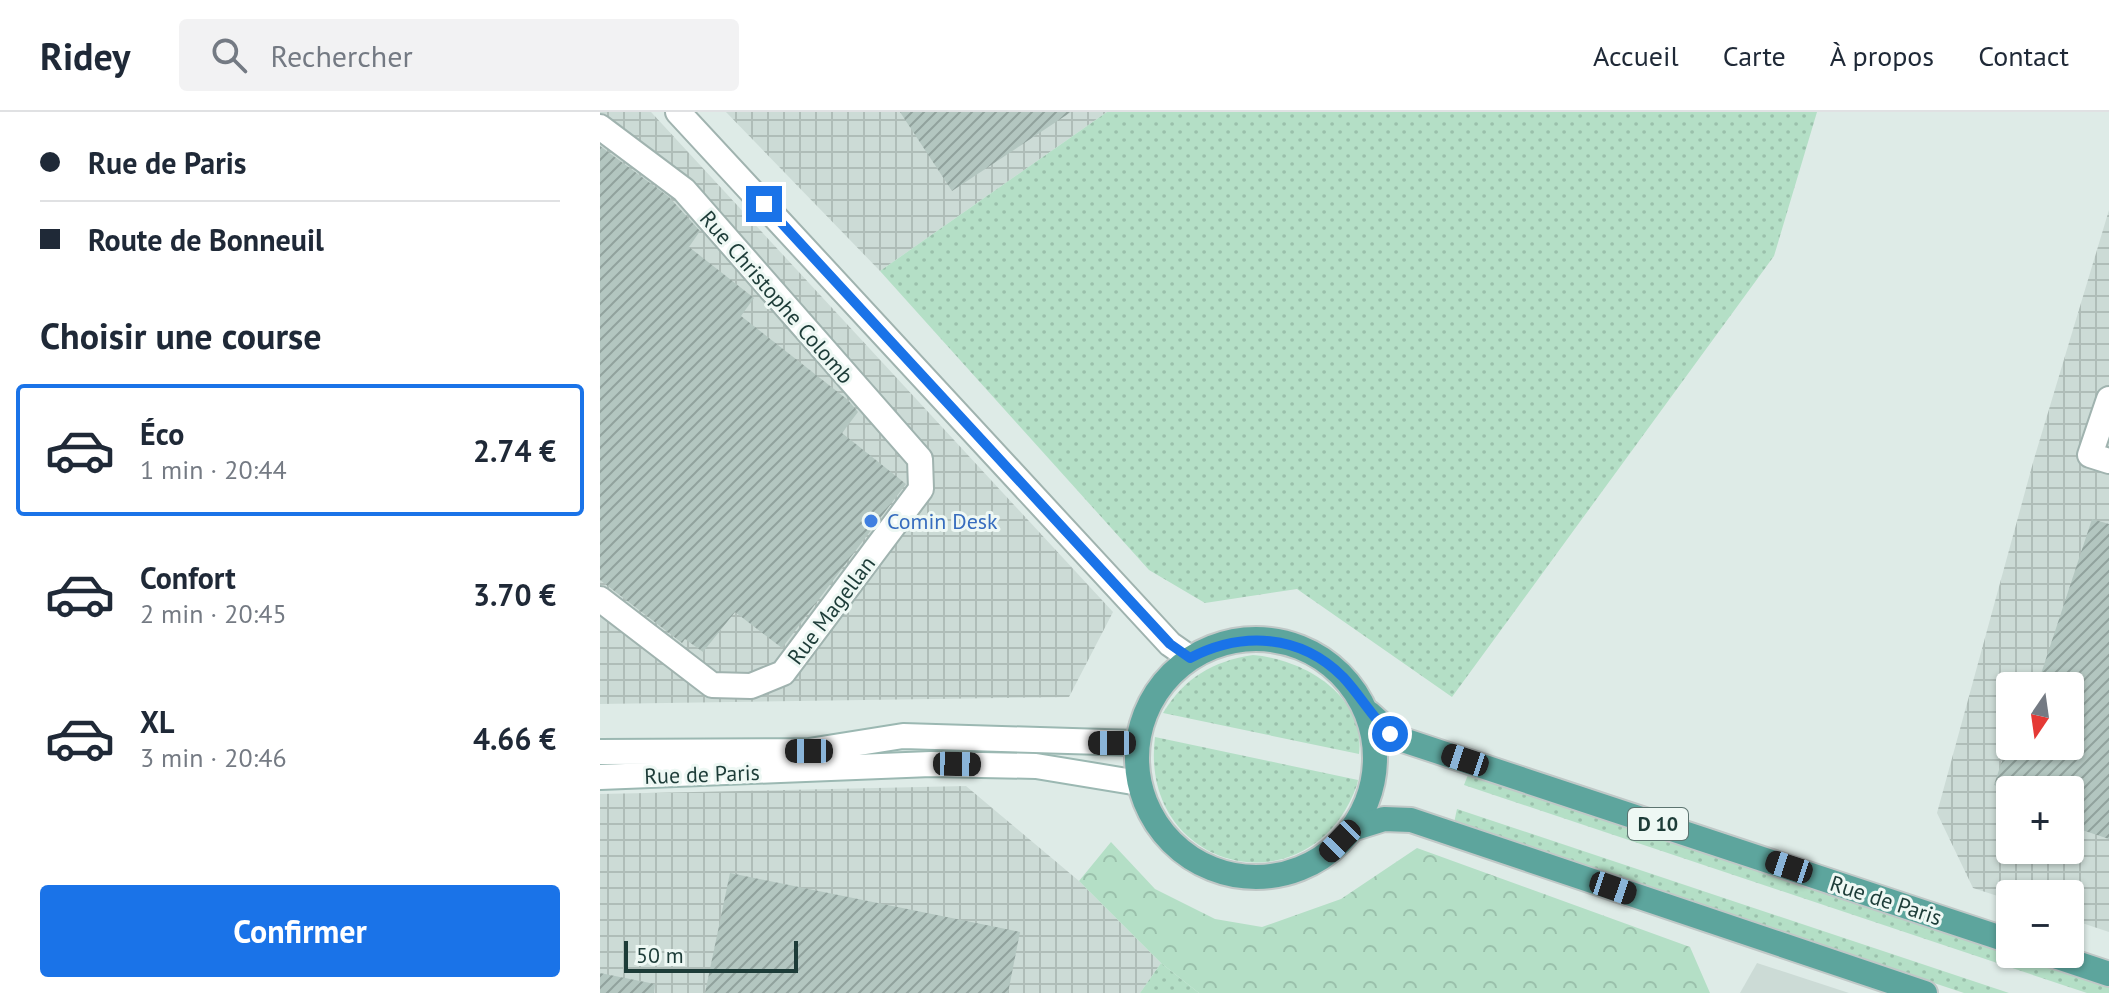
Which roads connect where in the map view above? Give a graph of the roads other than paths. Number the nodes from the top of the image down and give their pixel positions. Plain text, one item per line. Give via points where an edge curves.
1 (678, 112) edge
2 (600, 127) edge
3 (2109, 399) edge
4 (2100, 458) edge
5 (921, 489) joint
6 (600, 599) edge
7 (1190, 658) junction
8 (1363, 705) junction
9 (1137, 743) junction
10 (600, 752) edge
11 (600, 777) edge
12 (1139, 783) junction
13 (1352, 829) junction
14 (1996, 936) edge
15 (2084, 966) edge
16 (2109, 974) edge
17 (1925, 993) edge

1 - 7 street via 1170,644
2 - 5 street, Rue Christophe Colomb via 684,190 920,459
3 - 4 street
5 - 6 street, Rue Magellan via 783,673 751,686 712,685
7 - 8 main road via 1252,639 1298,647 1345,678
7 - 9 main road via 1153,697
8 - 13 main road via 1373,736 1375,770
8 - 14 main road, Rue de Paris / D 10 via 1397,738
9 - 10 street, Rue de Paris via 903,736 809,751
9 - 12 main road
11 - 12 street, Rue de Paris via 931,764 1036,766
12 - 13 main road via 1150,815 1171,843 1198,863 1231,875 1265,877 1298,870 1328,853
13 - 17 main road via 1384,819 1411,820
15 - 16 main road

